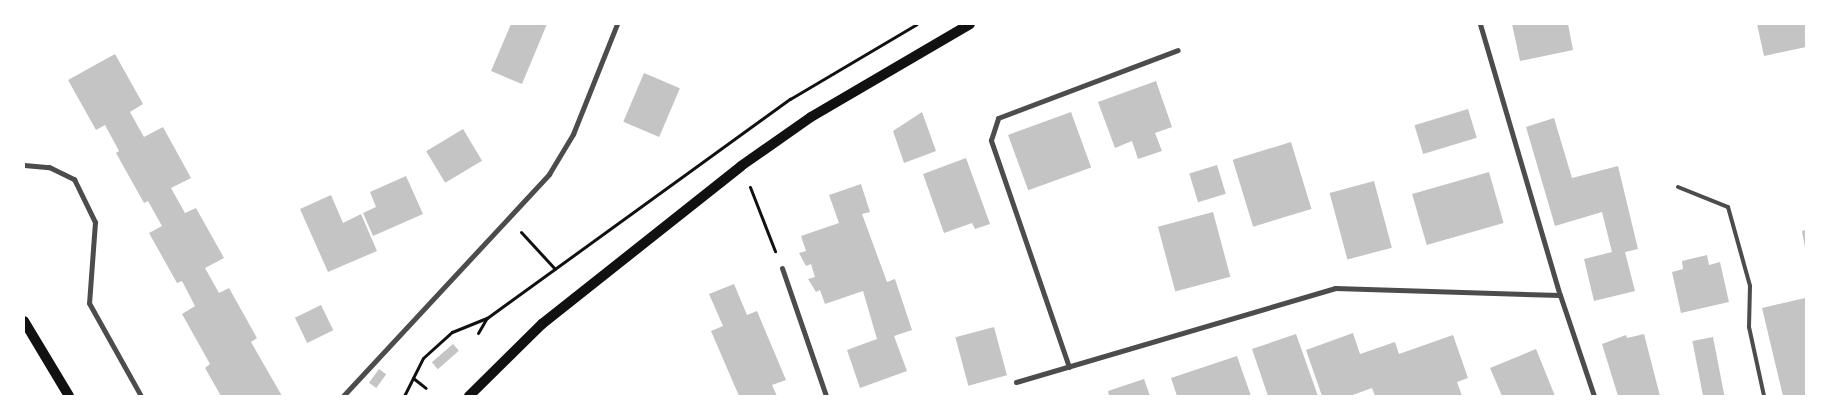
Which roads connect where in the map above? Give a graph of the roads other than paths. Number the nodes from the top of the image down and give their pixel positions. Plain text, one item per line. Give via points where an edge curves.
1 (617, 24) edge
2 (970, 24) edge
3 (1480, 24) edge
4 (1178, 50) dead end
5 (24, 165) edge
6 (1678, 187) dead end
7 (782, 268) road end
8 (1560, 295) junction
9 (24, 321) edge
10 (1069, 366) junction
11 (1016, 382) dead end
12 (69, 396) edge
13 (141, 396) edge
14 (343, 396) edge
15 (469, 396) edge
16 (826, 396) edge
17 (1594, 396) edge
18 (1764, 396) edge

1 - 14 street via 573,134 549,174
2 - 15 main road via 811,117 741,166 542,324
3 - 8 street
4 - 10 street via 998,118 991,140
5 - 13 street via 48,167 74,179 95,222 89,303
6 - 18 lane via 1728,207 1750,286 1749,327
7 - 16 street
8 - 10 street via 1335,288
8 - 17 street
9 - 12 main road
10 - 11 street

